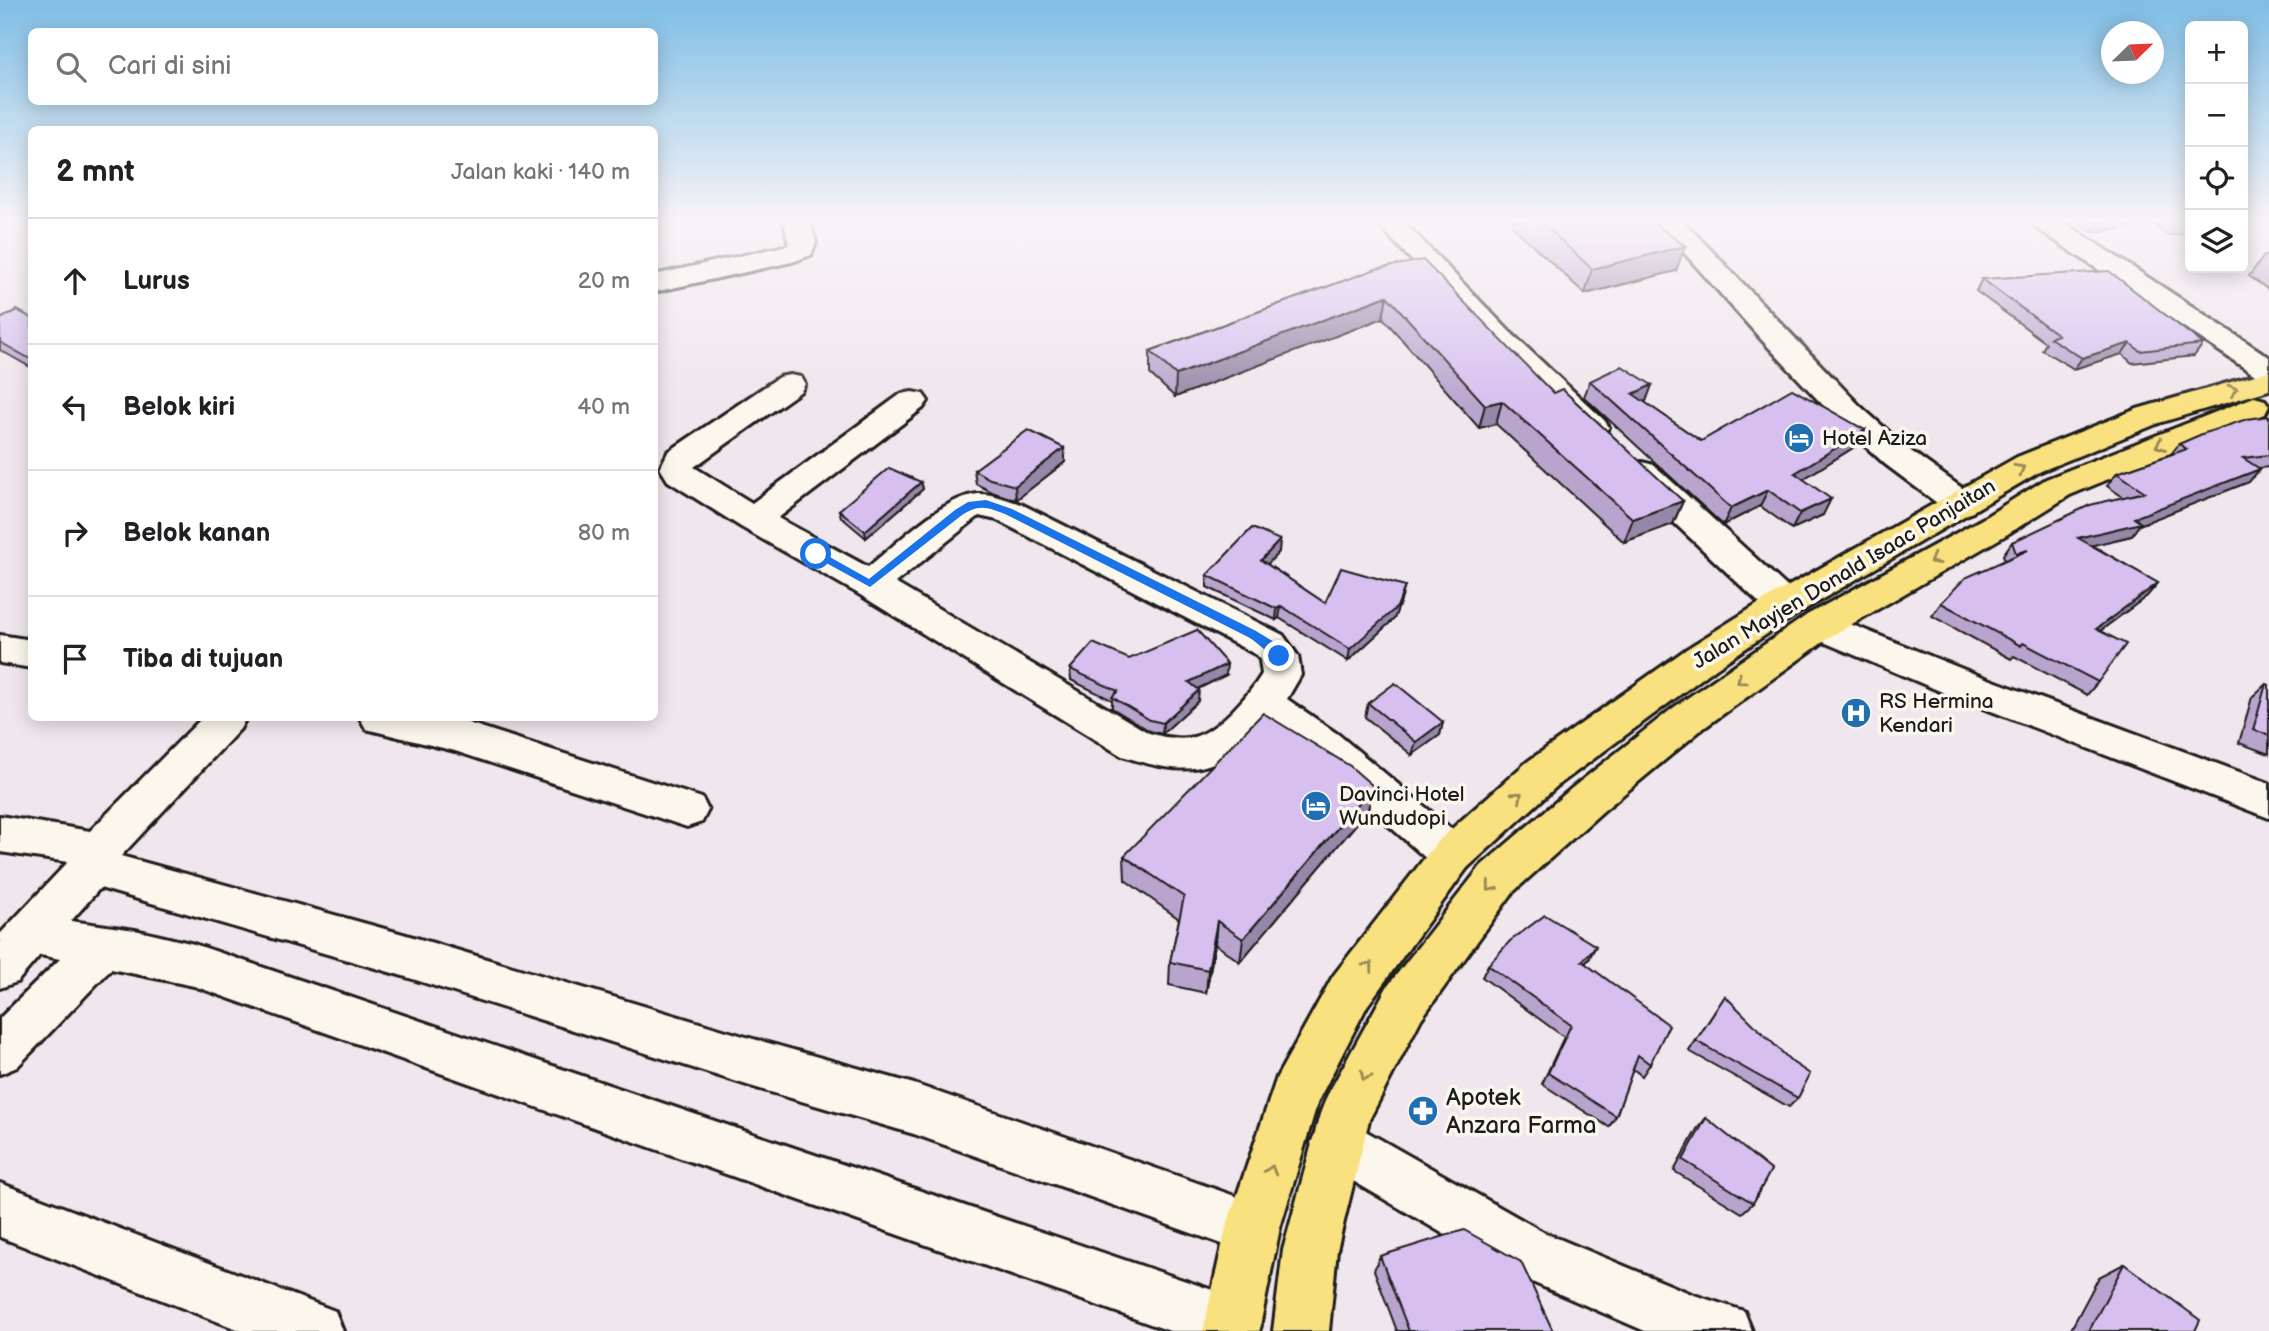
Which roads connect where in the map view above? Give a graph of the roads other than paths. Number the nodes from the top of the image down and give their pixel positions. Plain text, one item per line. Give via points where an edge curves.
1 (1447, 283) edge
2 (1724, 283) edge
3 (2140, 283) edge
4 (2269, 371) edge
5 (2269, 380) edge
6 (790, 384) dead end
7 (912, 401) dead end
8 (2269, 401) edge
9 (1961, 504) junction
10 (753, 519) junction
11 (870, 584) junction
12 (1802, 615) junction
13 (0, 649) edge
14 (28, 653) edge
15 (1264, 703) junction
16 (223, 721) edge
17 (393, 721) edge
18 (2269, 801) edge
19 (687, 810) dead end
20 (0, 834) edge
21 (1452, 855) junction
22 (94, 860) junction
23 (31, 933) junction
24 (102, 947) junction
25 (0, 967) edge
26 (0, 1051) edge
27 (1337, 1143) junction
28 (0, 1210) edge
29 (1253, 1228) junction
30 (1232, 1328) edge
31 (314, 1331) edge
32 (1301, 1331) edge
33 (1724, 1331) edge

1 - 12 street via 1618,450
2 - 9 street via 1876,440
3 - 4 street
9 -> 5 highway, Jalan Mayjen Donald Isaac Panjaitan via 2029,464 2148,416
6 - 10 street via 677,463 680,473
7 - 10 street
8 -> 12 highway, Jalan Mayjen Donald Isaac Panjaitan via 2057,487 1994,527
9 - 12 highway, Jalan Mayjen Donald Isaac Panjaitan
10 - 11 street
11 - 15 street via 1136,745 1164,755 1191,755 1211,748
11 - 15 street via 958,513 972,504 986,503 1270,645 1279,656 1282,675
12 - 18 street via 1961,684
21 -> 12 highway, Jalan Mayjen Donald Isaac Panjaitan via 1542,774 1702,658
12 -> 27 highway, Jalan Mayjen Donald Isaac Panjaitan via 1497,879 1404,1003 1345,1114
13 - 14 street
15 - 21 street via 1325,746
16 - 22 street
17 - 19 street via 456,735
20 - 22 street via 82,846
29 -> 21 highway, Jalan Mayjen Donald Isaac Panjaitan via 1301,1082 1350,991
22 - 23 street
22 - 29 street via 914,1109
23 - 24 street
23 - 25 street
24 - 26 street
24 - 30 street via 194,965
27 - 32 highway, Jalan Mayjen Donald Isaac Panjaitan via 1310,1250
27 - 33 street via 1526,1252 1693,1323
28 - 31 street
29 - 30 highway, Jalan Mayjen Donald Isaac Panjaitan

